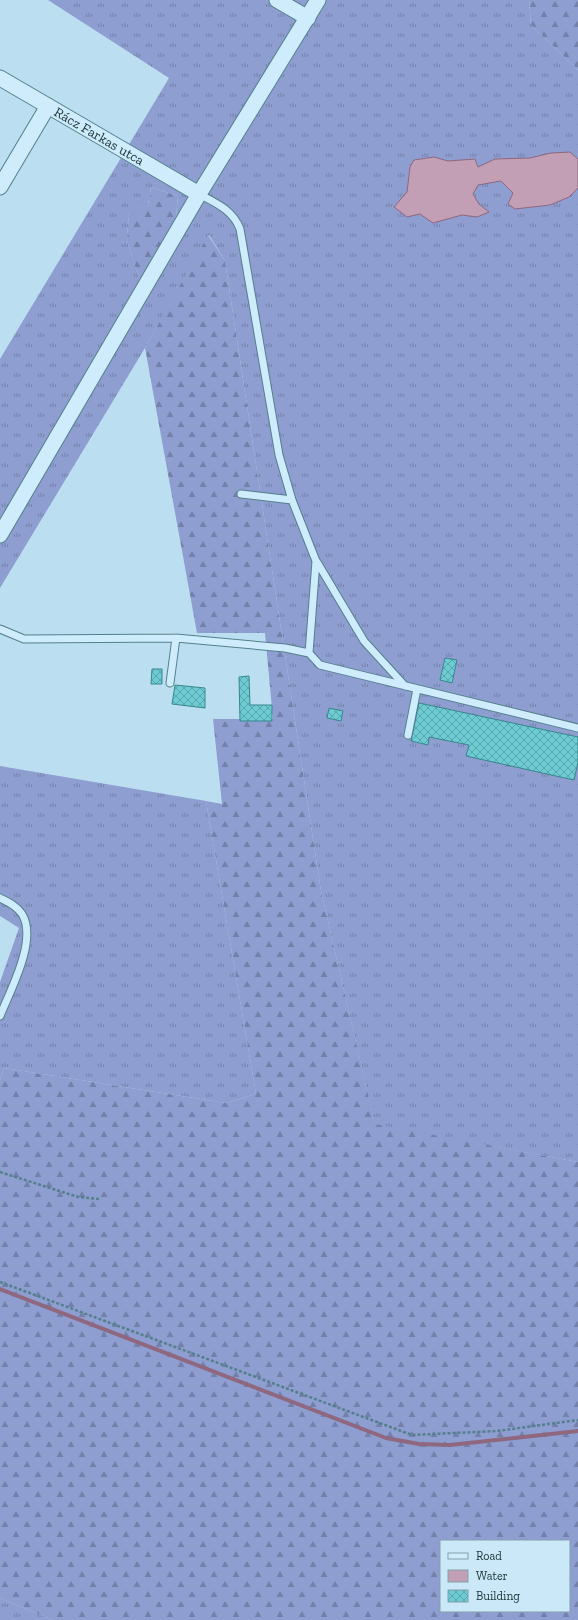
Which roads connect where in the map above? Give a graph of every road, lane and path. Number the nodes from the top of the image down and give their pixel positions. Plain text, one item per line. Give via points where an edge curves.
1 (277, 0) edge
2 (318, 0) edge
3 (308, 18) junction
4 (0, 78) edge
5 (48, 106) junction
6 (0, 187) edge
7 (199, 194) junction
8 (241, 494) dead end
9 (292, 500) junction
10 (0, 535) edge
11 (316, 561) junction
12 (0, 629) edge
13 (176, 638) junction
14 (309, 652) junction
15 (170, 682) dead end
16 (406, 687) junction
17 (417, 689) junction
18 (578, 728) edge
19 (408, 735) dead end
20 (0, 898) edge
21 (0, 1016) edge
22 (0, 1172) edge
23 (99, 1199) dead end
24 (0, 1282) edge
25 (578, 1420) edge

1 - 3 street
2 - 3 street
3 - 7 street
4 - 5 street, Rácz Farkas utca
5 - 6 street
5 - 7 street, Rácz Farkas utca
7 - 9 lane via 237,219 279,455
7 - 10 street
8 - 9 lane
9 - 11 lane
11 - 14 lane
11 - 16 lane via 364,641
12 - 13 lane via 24,639
13 - 14 lane
13 - 15 lane
14 - 16 lane via 320,664
16 - 17 lane
17 - 18 lane
17 - 19 lane
20 - 21 lane via 19,910 27,929 22,961
22 - 23 path via 78,1197
24 - 25 path via 412,1435 497,1431

